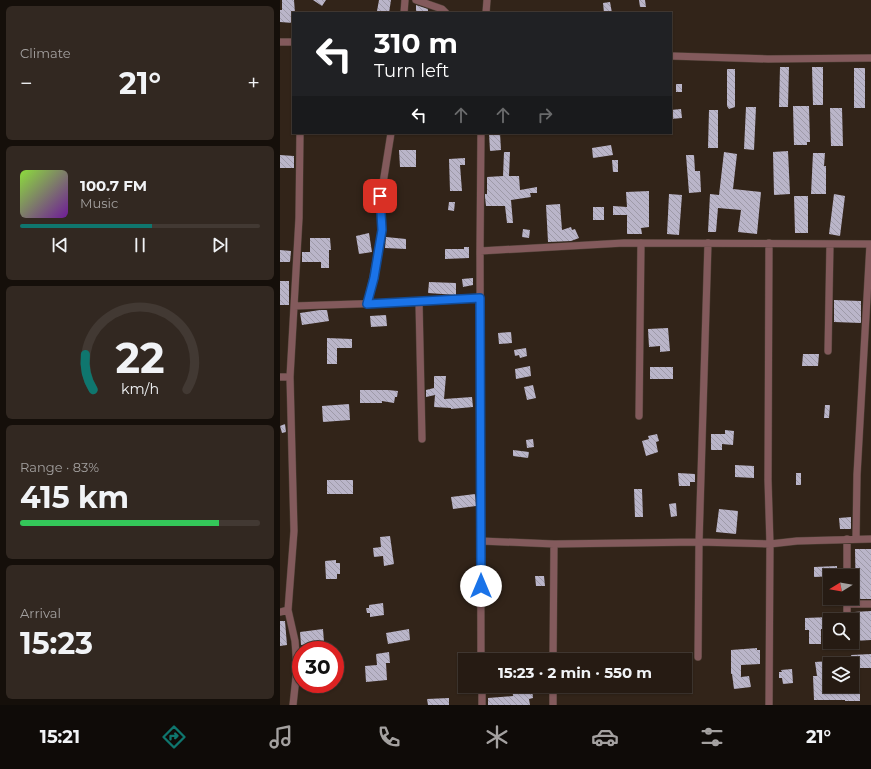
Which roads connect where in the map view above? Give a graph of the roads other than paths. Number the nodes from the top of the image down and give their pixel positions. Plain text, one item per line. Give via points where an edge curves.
1 (405, 0) edge
2 (416, 0) edge
3 (487, 0) edge
4 (404, 12) edge
5 (445, 12) edge
6 (486, 12) edge
7 (280, 42) edge
8 (292, 42) edge
9 (672, 56) edge
10 (871, 58) edge
11 (300, 134) edge
12 (391, 134) edge
13 (481, 134) edge
14 (642, 243) junction
15 (708, 243) junction
16 (769, 243) junction
17 (830, 244) junction
18 (870, 244) edge
19 (480, 250) junction
20 (480, 298) junction
21 (419, 302) junction
22 (367, 304) junction
23 (294, 306) junction
24 (828, 351) dead end
25 (280, 377) edge
26 (290, 377) junction
27 (639, 416) dead end
28 (422, 439) dead end
29 (847, 539) junction
30 (856, 539) junction
31 (871, 539) edge
32 (481, 541) junction
33 (699, 542) junction
34 (554, 544) junction
35 (770, 544) junction
36 (847, 569) edge
37 (859, 602) edge
38 (871, 604) edge
39 (288, 610) junction
40 (280, 612) edge
41 (481, 653) edge
42 (553, 653) edge
43 (698, 657) dead end
44 (482, 693) edge
45 (553, 693) edge
46 (293, 705) edge
47 (482, 705) edge
48 (553, 705) edge
49 (769, 705) edge

1 - 4 street
2 - 5 street
3 - 6 street
7 - 8 street
9 - 10 street via 768,59
11 - 23 street
12 - 22 street via 380,196 382,230
13 - 19 street
14 - 15 street
14 - 19 street
14 - 27 street
15 - 16 street
15 - 33 street
16 - 17 street
16 - 35 street
17 - 18 street
17 - 24 street
18 - 30 street via 856,475
19 - 20 street
20 - 21 street
20 - 32 street
21 - 22 street
21 - 28 street
22 - 23 street
23 - 26 street
25 - 26 street
26 - 39 street via 294,531
29 - 30 street
29 - 35 street
29 - 36 street
30 - 31 street
32 - 34 street
32 - 41 street
33 - 34 street
33 - 35 street
33 - 43 street
34 - 42 street
35 - 49 street
37 - 38 street
39 - 40 street
39 - 46 street via 295,641 297,668
44 - 47 street
45 - 48 street

